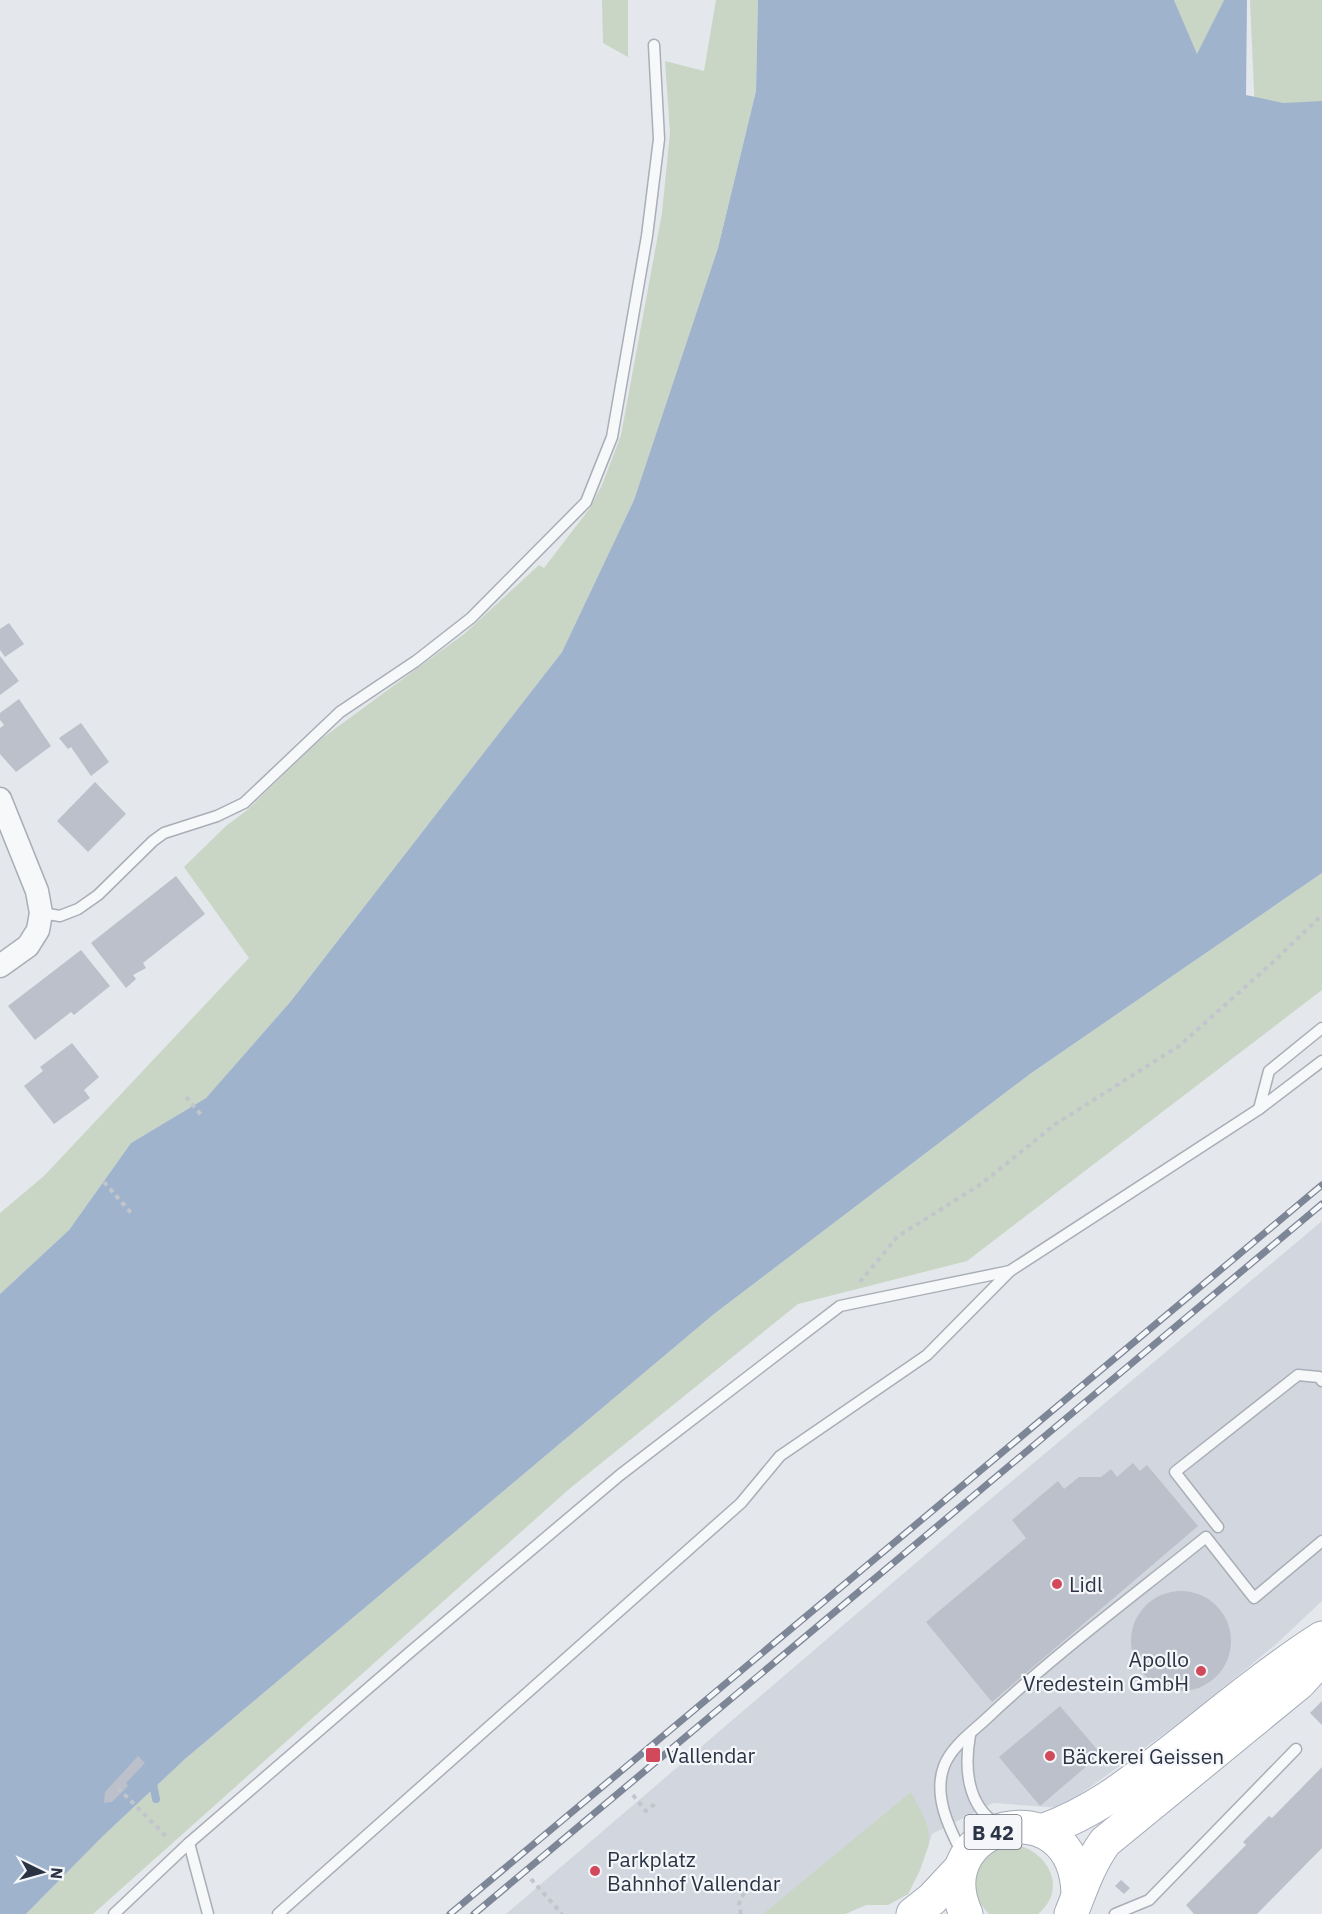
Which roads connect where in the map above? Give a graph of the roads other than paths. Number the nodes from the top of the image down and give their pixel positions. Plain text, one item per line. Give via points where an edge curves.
1 (654, 45) dead end
2 (0, 799) edge
3 (41, 913) junction
4 (0, 966) edge
5 (1322, 1028) edge
6 (1322, 1061) edge
7 (1259, 1109) junction
8 (1010, 1271) junction
9 (1322, 1381) edge
10 (1218, 1527) dead end
11 (1322, 1541) edge
12 (1322, 1638) edge
13 (1322, 1658) edge
14 (970, 1734) junction
15 (1296, 1749) dead end
16 (1003, 1828) junction
17 (1042, 1831) junction
18 (189, 1843) junction
19 (963, 1864) junction
20 (1077, 1908) edge
21 (114, 1914) edge
22 (208, 1914) edge
23 (278, 1914) edge
24 (914, 1914) edge
25 (966, 1914) edge
26 (1115, 1914) edge

1 - 3 lane via 658,139 647,236 612,437 586,502 471,618 416,661 339,712 244,803 165,833 78,909 60,916
2 - 3 street via 37,891
3 - 4 street via 38,930 28,946
5 - 7 lane via 1269,1071
6 - 7 lane
7 - 8 lane
8 - 18 lane via 840,1306 620,1475
8 - 23 lane via 927,1355 780,1456 741,1503
9 - 10 lane via 1298,1374 1175,1472
11 - 14 lane via 1254,1598 1206,1538
12 - 17 main road, B 42 via 1284,1663 1116,1794 1071,1820
13 - 20 main road, B 42 via 1299,1683 1105,1842
14 - 16 lane via 970,1785 984,1814
14 - 19 lane via 945,1763 940,1784 944,1813
15 - 26 lane via 1149,1900
16 - 17 main road, B 42
16 - 19 main road, B 42 via 981,1839
17 - 20 main road, B 42 via 1066,1850 1074,1863
18 - 21 lane
18 - 22 lane
19 - 24 main road, B 42
19 - 25 main road, B 42 via 959,1885

